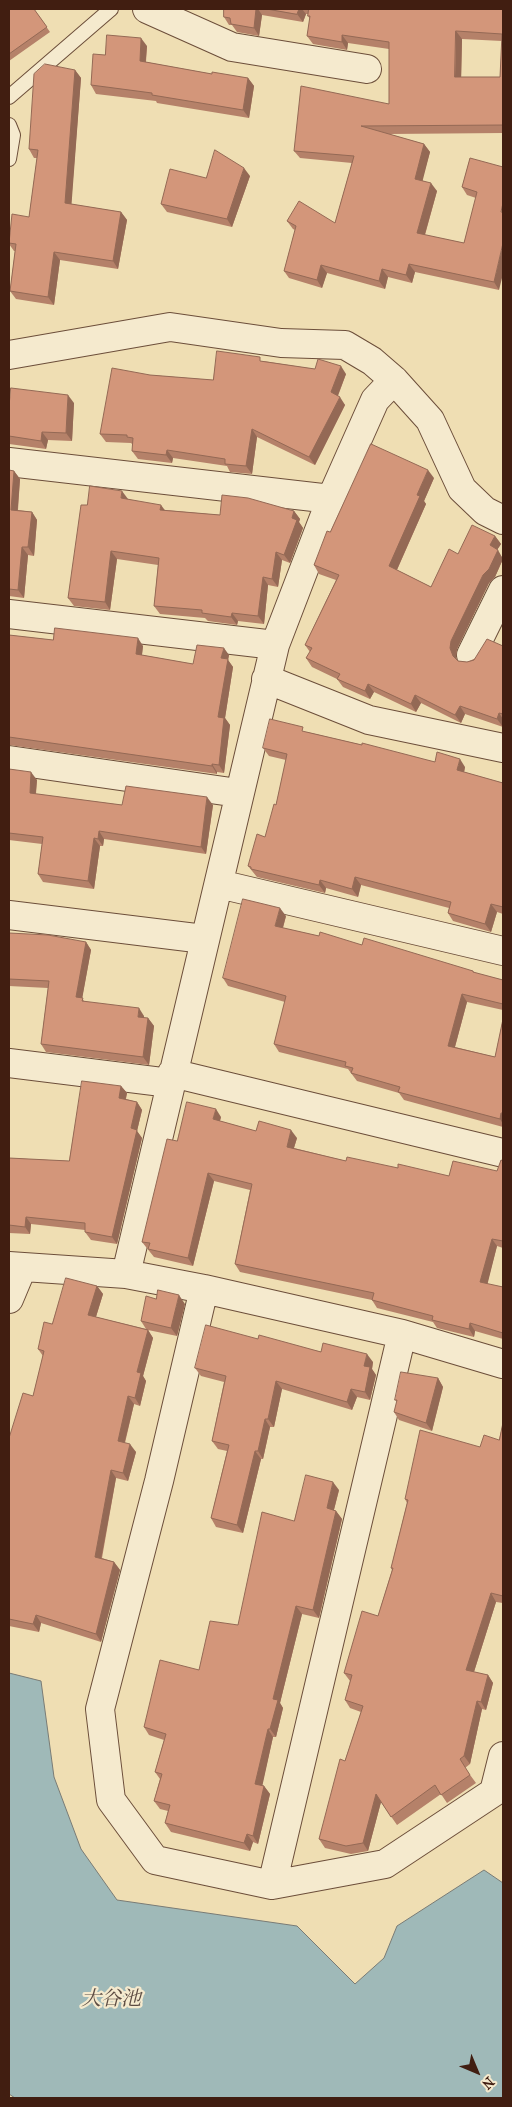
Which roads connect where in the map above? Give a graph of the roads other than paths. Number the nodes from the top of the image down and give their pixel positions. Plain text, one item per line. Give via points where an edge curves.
1 (111, 9) edge
2 (147, 9) edge
3 (367, 68) dead end
4 (9, 97) edge
5 (9, 125) edge
6 (9, 158) edge
7 (9, 355) edge
8 (394, 380) junction
9 (9, 462) edge
10 (331, 499) junction
11 (503, 520) edge
12 (503, 590) edge
13 (9, 614) edge
14 (275, 645) junction
15 (472, 655) dead end
16 (266, 679) junction
17 (503, 748) edge
18 (9, 760) edge
19 (238, 794) junction
20 (220, 884) junction
21 (9, 915) edge
22 (204, 939) junction
23 (503, 951) edge
24 (9, 1063) edge
25 (171, 1078) junction
26 (503, 1153) edge
27 (15, 1267) edge
28 (126, 1274) junction
29 (204, 1288) junction
30 (9, 1299) edge
31 (402, 1334) junction
32 (503, 1364) edge
33 (503, 1756) edge
34 (272, 1885) junction

1 - 4 lane
2 - 3 street via 232,47
5 - 6 lane via 13,135
7 - 8 street via 170,327 280,343 345,344
8 - 10 street via 375,400
8 - 11 street via 430,420 462,489 485,511
9 - 10 street
10 - 14 street
12 - 15 street
13 - 14 street
14 - 16 street
16 - 17 street via 369,720
16 - 19 street
18 - 19 street
19 - 20 street
20 - 22 street
20 - 23 street
21 - 22 street
22 - 25 street
24 - 25 street
25 - 26 street
25 - 28 street
27 - 28 street
27 - 30 street
28 - 29 street
29 - 31 street
29 - 34 street via 159,1481 100,1709 111,1800 155,1860
31 - 32 street
31 - 34 street
33 - 34 street via 494,1792 385,1864

